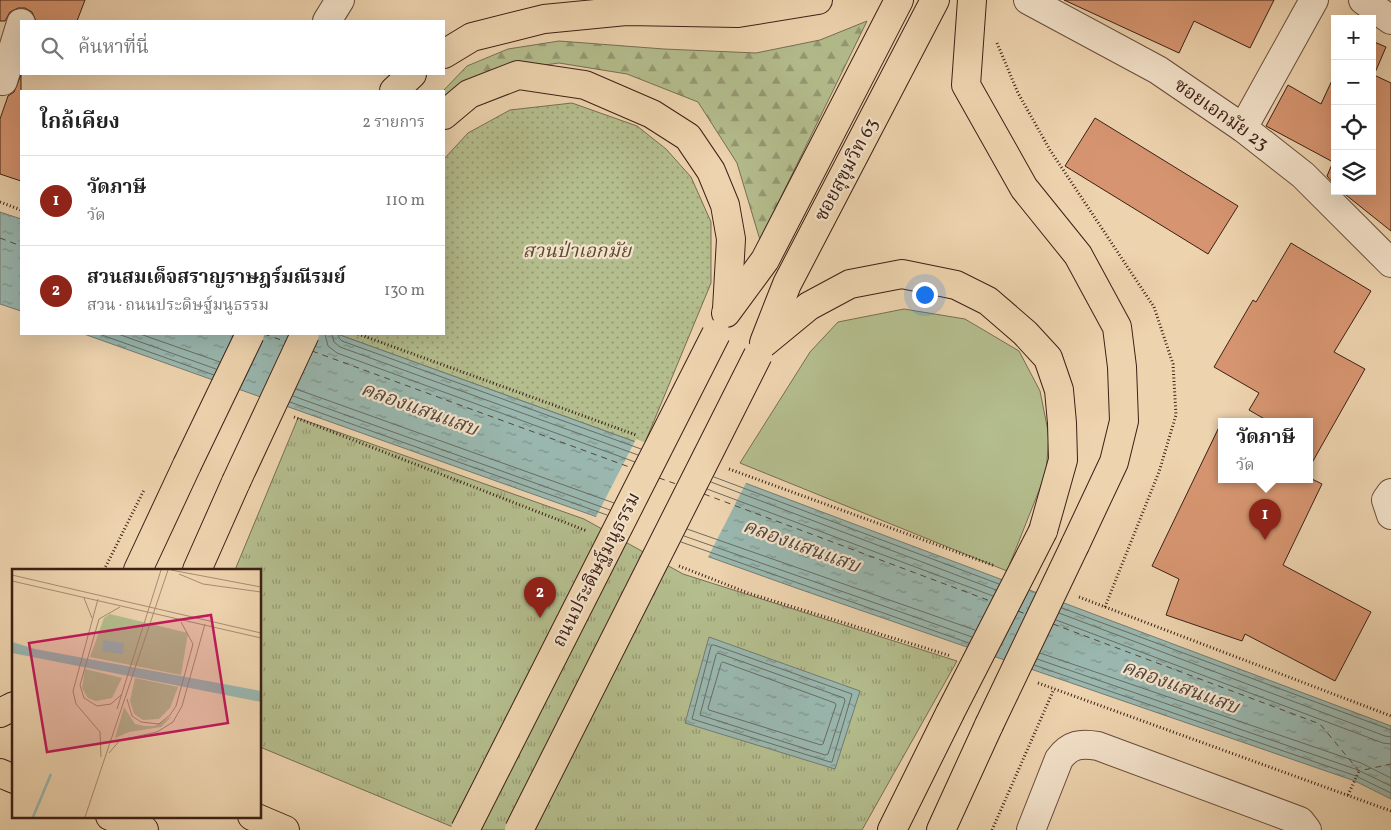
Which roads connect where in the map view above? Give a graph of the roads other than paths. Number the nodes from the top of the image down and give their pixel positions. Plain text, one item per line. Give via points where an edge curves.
1 (28, 0) edge
2 (340, 0) edge
3 (818, 0) edge
4 (900, 0) edge
5 (935, 0) edge
6 (972, 0) edge
7 (1028, 0) edge
8 (1314, 0) edge
9 (1363, 0) edge
10 (23, 20) edge
11 (328, 20) edge
12 (1391, 20) edge
13 (20, 28) edge
14 (445, 53) edge
15 (411, 75) edge
16 (3, 81) dead end
17 (395, 90) edge
18 (445, 114) edge
19 (1243, 128) junction
20 (1391, 263) edge
21 (728, 309) junction
22 (250, 335) edge
23 (305, 335) edge
24 (761, 349) junction
25 (1391, 493) edge
26 (1391, 515) edge
27 (138, 569) edge
28 (197, 569) edge
29 (12, 707) edge
30 (0, 713) edge
31 (0, 726) edge
32 (12, 730) edge
33 (0, 774) edge
34 (12, 778) edge
35 (115, 818) edge
36 (257, 818) edge
37 (144, 830) edge
38 (285, 830) edge
39 (465, 830) edge
40 (518, 830) edge
41 (892, 830) edge
42 (941, 830) edge
43 (1031, 830) edge
44 (1307, 830) edge

1 - 10 street
2 - 11 street
3 - 14 main road via 738,13 626,11 544,19 472,37
4 - 21 main road, ซอยสุขุมวิท 63 via 765,260
5 - 24 main road, ซอยสุขุมวิท 63 via 787,284
6 - 42 main road, bridge via 966,85 1024,188 1078,255 1117,327 1124,421 1114,462
7 - 19 street, ซอยเอกมัย 23 via 1158,70
8 - 19 street
9 - 12 street
13 - 16 street
15 - 17 main road
18 - 21 main road via 469,94 518,75 585,85 652,114 688,137 712,171 725,205 731,239
19 - 20 street, ซอยเอกมัย 23 via 1303,176
21 - 39 main road, ถนนประดิษฐ์มนูธรรม, bridge
22 - 27 main road, bridge
23 - 28 main road, bridge
24 - 40 main road, bridge
24 - 41 main road, bridge via 809,306 850,284 902,274 956,285 988,301 1026,333 1048,358 1059,390 1063,460 1043,531
25 - 26 street via 1386,500
29 - 30 main road
31 - 32 main road
33 - 34 main road
35 - 37 main road
36 - 38 main road
43 - 44 street via 1059,759 1071,747 1084,744 1098,746 1300,822

